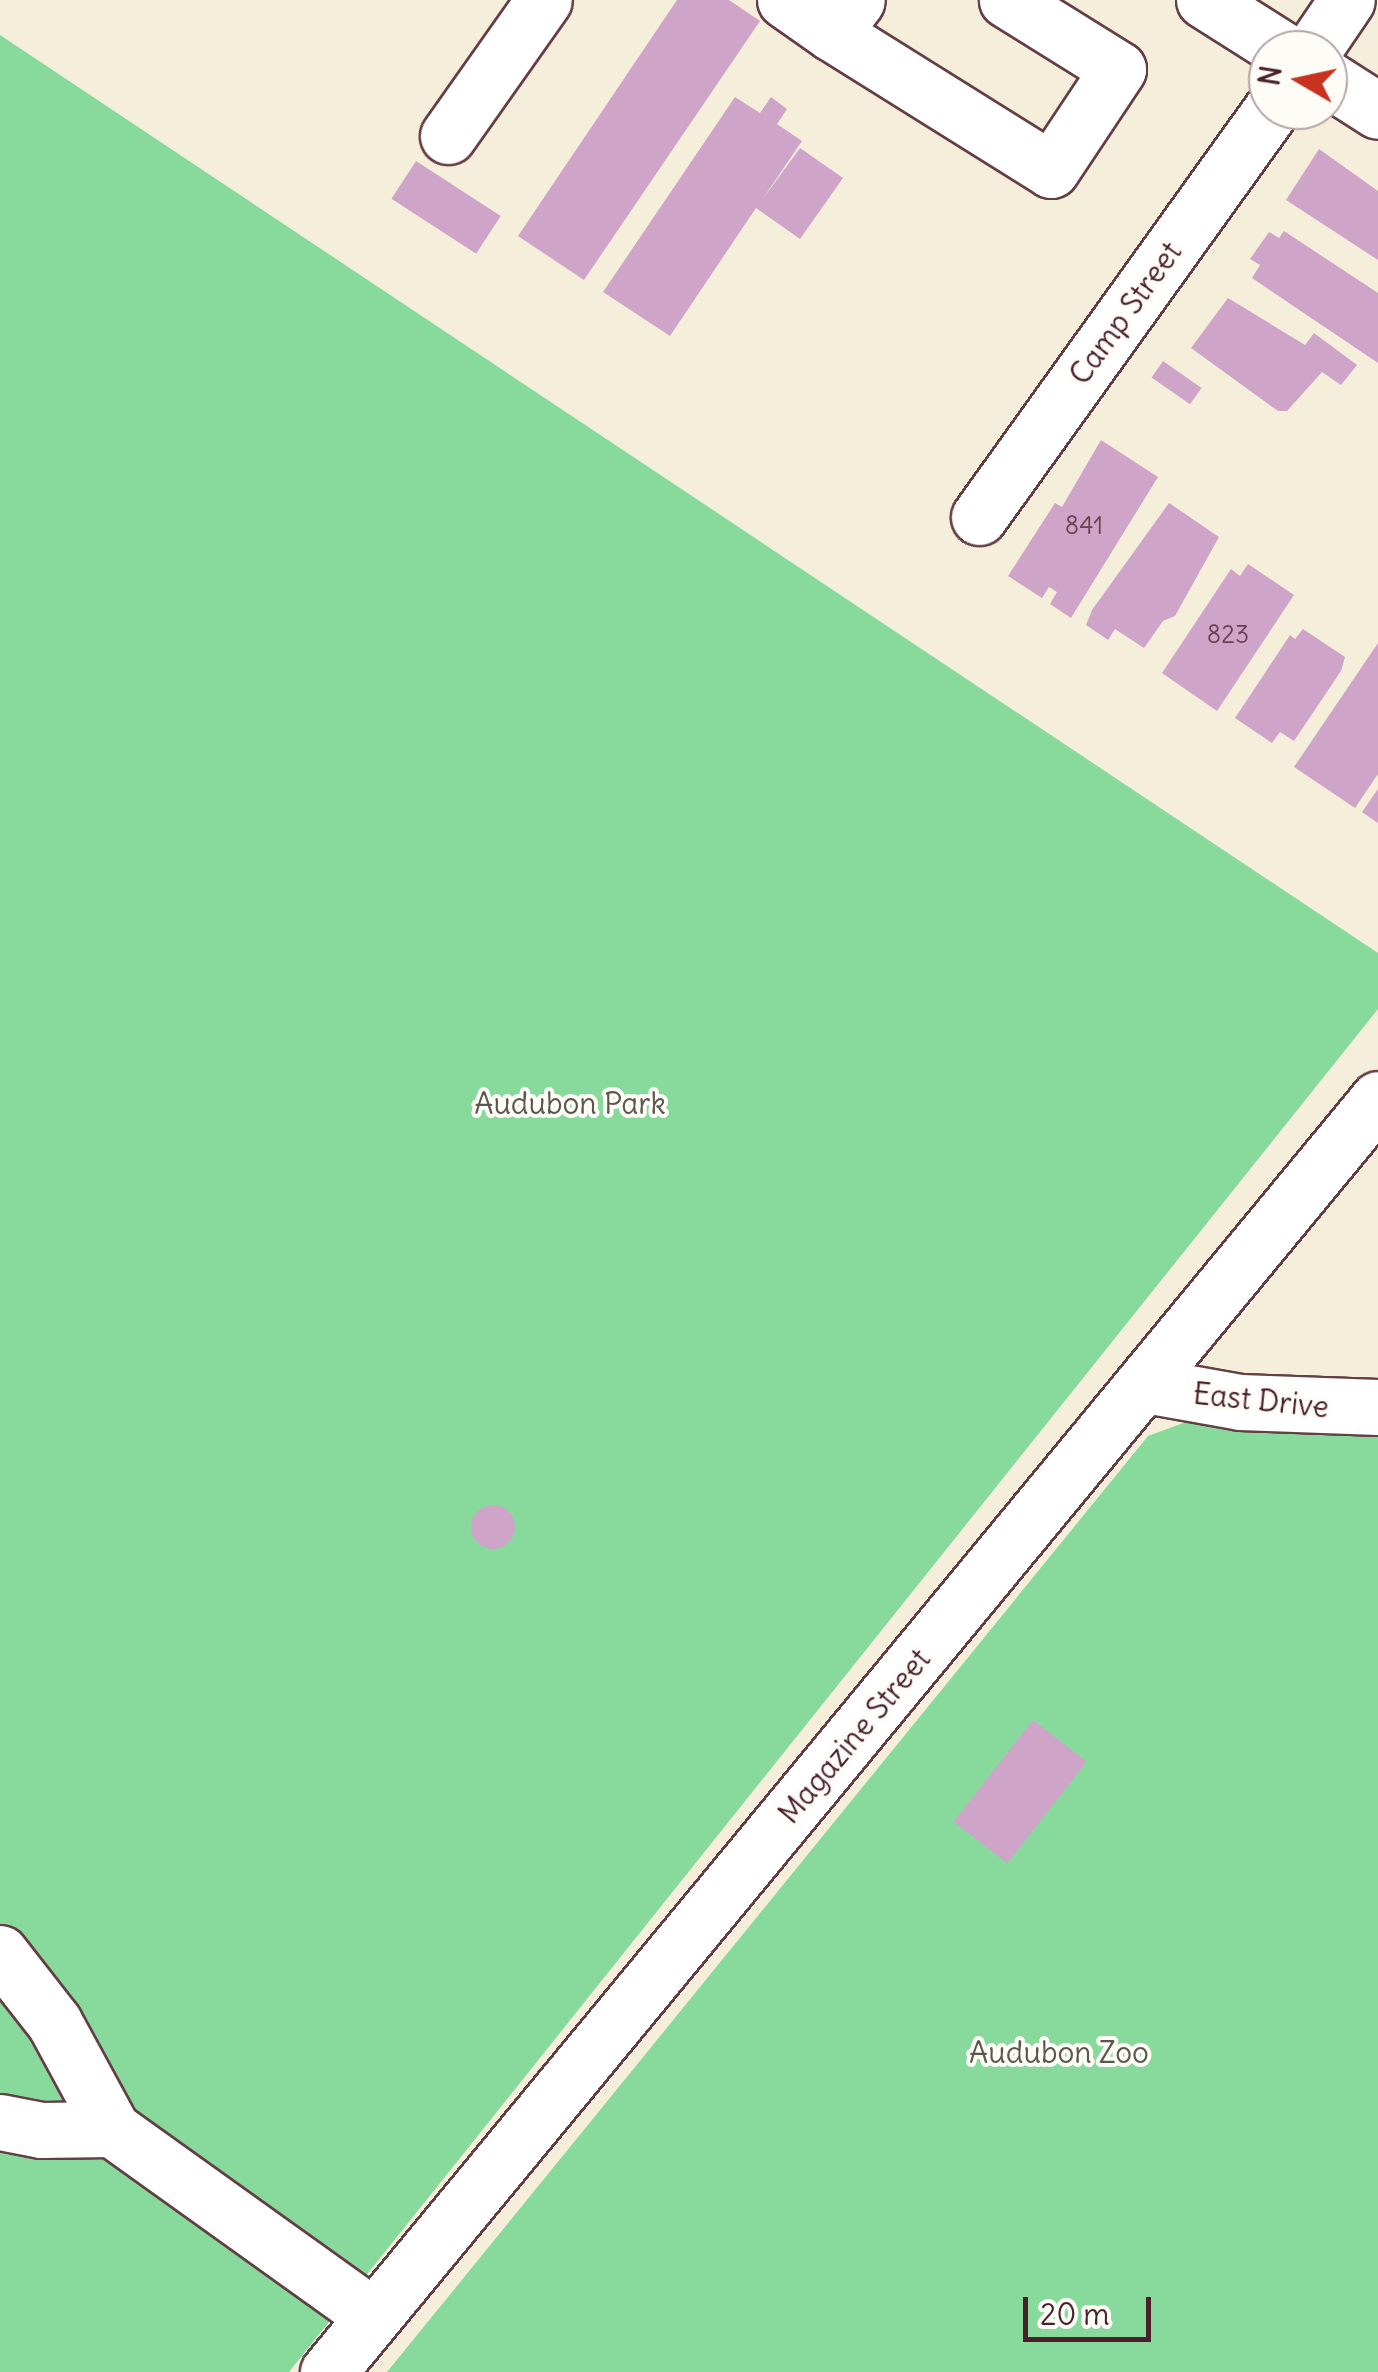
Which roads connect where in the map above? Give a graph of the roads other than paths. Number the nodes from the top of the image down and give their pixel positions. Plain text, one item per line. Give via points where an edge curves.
1 (544, 0) edge
2 (785, 0) edge
3 (1006, 0) edge
4 (1204, 0) edge
5 (1348, 0) edge
6 (845, 16) edge
7 (1251, 30) edge
8 (1327, 30) edge
9 (1348, 92) edge
10 (1378, 111) edge
11 (1257, 130) edge
12 (448, 136) dead end
13 (979, 517) dead end
14 (1378, 1099) edge
15 (1145, 1386) junction
16 (1378, 1407) edge
17 (0, 1953) edge
18 (0, 2122) edge
19 (112, 2129) junction
20 (374, 2316) junction
21 (328, 2372) edge

1 - 12 street
2 - 6 street
3 - 6 street via 1118,70 1051,170
4 - 7 street
5 - 8 street
9 - 10 street
11 - 13 street, Camp Street
14 - 15 street, Magazine Street
15 - 16 street, East Drive via 1240,1402
15 - 20 street, Magazine Street
17 - 19 street via 54,2022
18 - 19 street via 42,2130
19 - 20 street
20 - 21 street, Magazine Street

